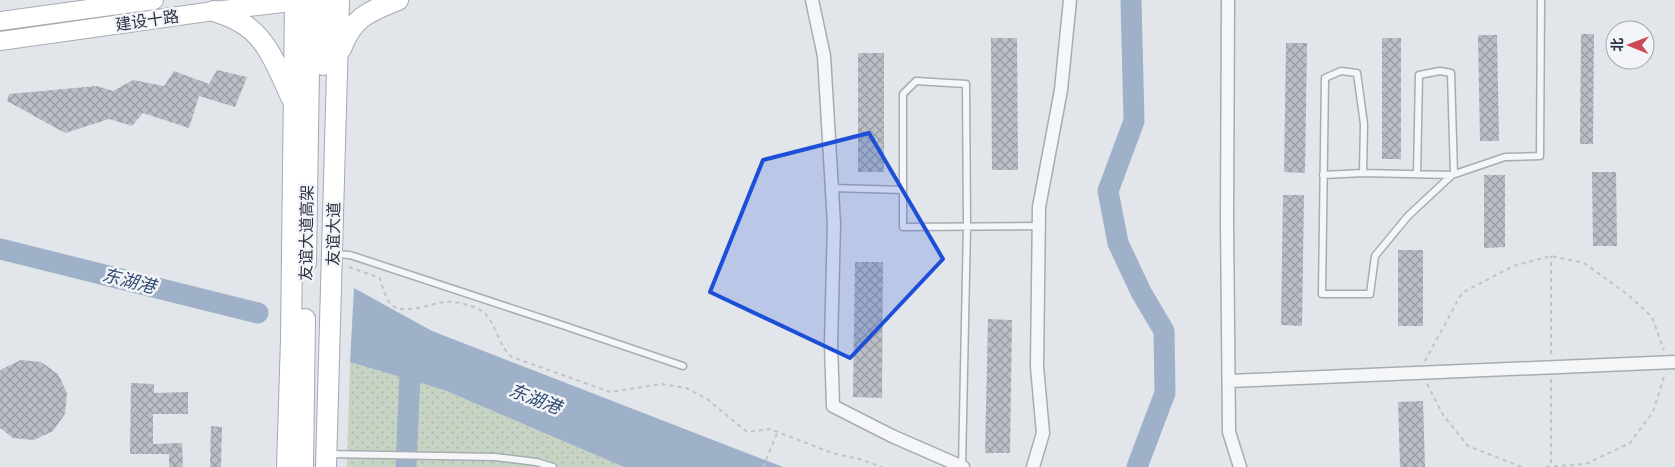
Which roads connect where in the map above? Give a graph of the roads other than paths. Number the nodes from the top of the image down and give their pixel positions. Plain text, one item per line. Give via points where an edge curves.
1 (154, 0) edge
2 (302, 0) edge
3 (324, 0) edge
4 (339, 0) edge
5 (398, 0) edge
6 (812, 0) edge
7 (1070, 0) edge
8 (1228, 0) edge
9 (1541, 0) edge
10 (107, 3) edge
11 (214, 11) junction
12 (0, 22) edge
13 (110, 25) junction
14 (0, 41) edge
15 (294, 104) junction
16 (335, 121) junction
17 (1363, 173) junction
18 (1417, 174) junction
19 (1323, 175) junction
20 (1453, 175) junction
21 (832, 188) junction
22 (902, 190) junction
23 (967, 226) junction
24 (1039, 226) junction
25 (333, 254) junction
26 (1672, 362) edge
27 (683, 366) dead end
28 (1228, 380) junction
29 (323, 463) edge
30 (287, 467) edge
31 (303, 467) edge
32 (553, 467) edge
33 (963, 467) edge
34 (1034, 467) edge
35 (1240, 467) edge

1 - 10 main road, 建设十路
2 - 11 main road, 建设十路
2 - 15 main road
2 - 31 main road, 友谊大道高架
3 - 29 main road, 友谊大道高架
4 - 16 main road, 友谊大道
5 - 16 main road via 365,15 352,25 347,34 341,49
6 - 21 street via 824,56
7 - 24 street via 1061,90 1039,207
8 - 28 street
9 - 20 lane via 1540,156 1505,157
10 - 12 main road, 建设十路
10 - 13 lane
11 - 13 main road, 建设十路
11 - 15 main road via 242,22 261,38
13 - 14 main road, 建设十路
15 - 30 main road
16 - 25 main road, 友谊大道
17 - 18 lane
17 - 19 lane
17 - 19 lane via 1364,124 1357,73 1341,71 1325,78
18 - 20 lane
18 - 20 lane via 1419,75 1440,71 1451,74
19 - 20 lane via 1322,294 1370,294 1376,256 1408,216
21 - 22 lane
21 - 33 street via 833,406
22 - 23 lane via 902,227
22 - 23 lane via 903,94 916,81 966,84
23 - 24 lane
23 - 33 lane
24 - 34 street via 1037,367 1043,434
25 - 27 lane via 350,255
25 - 29 main road, 友谊大道
26 - 28 street
28 - 35 street via 1229,432
29 - 32 lane via 397,455 495,457

